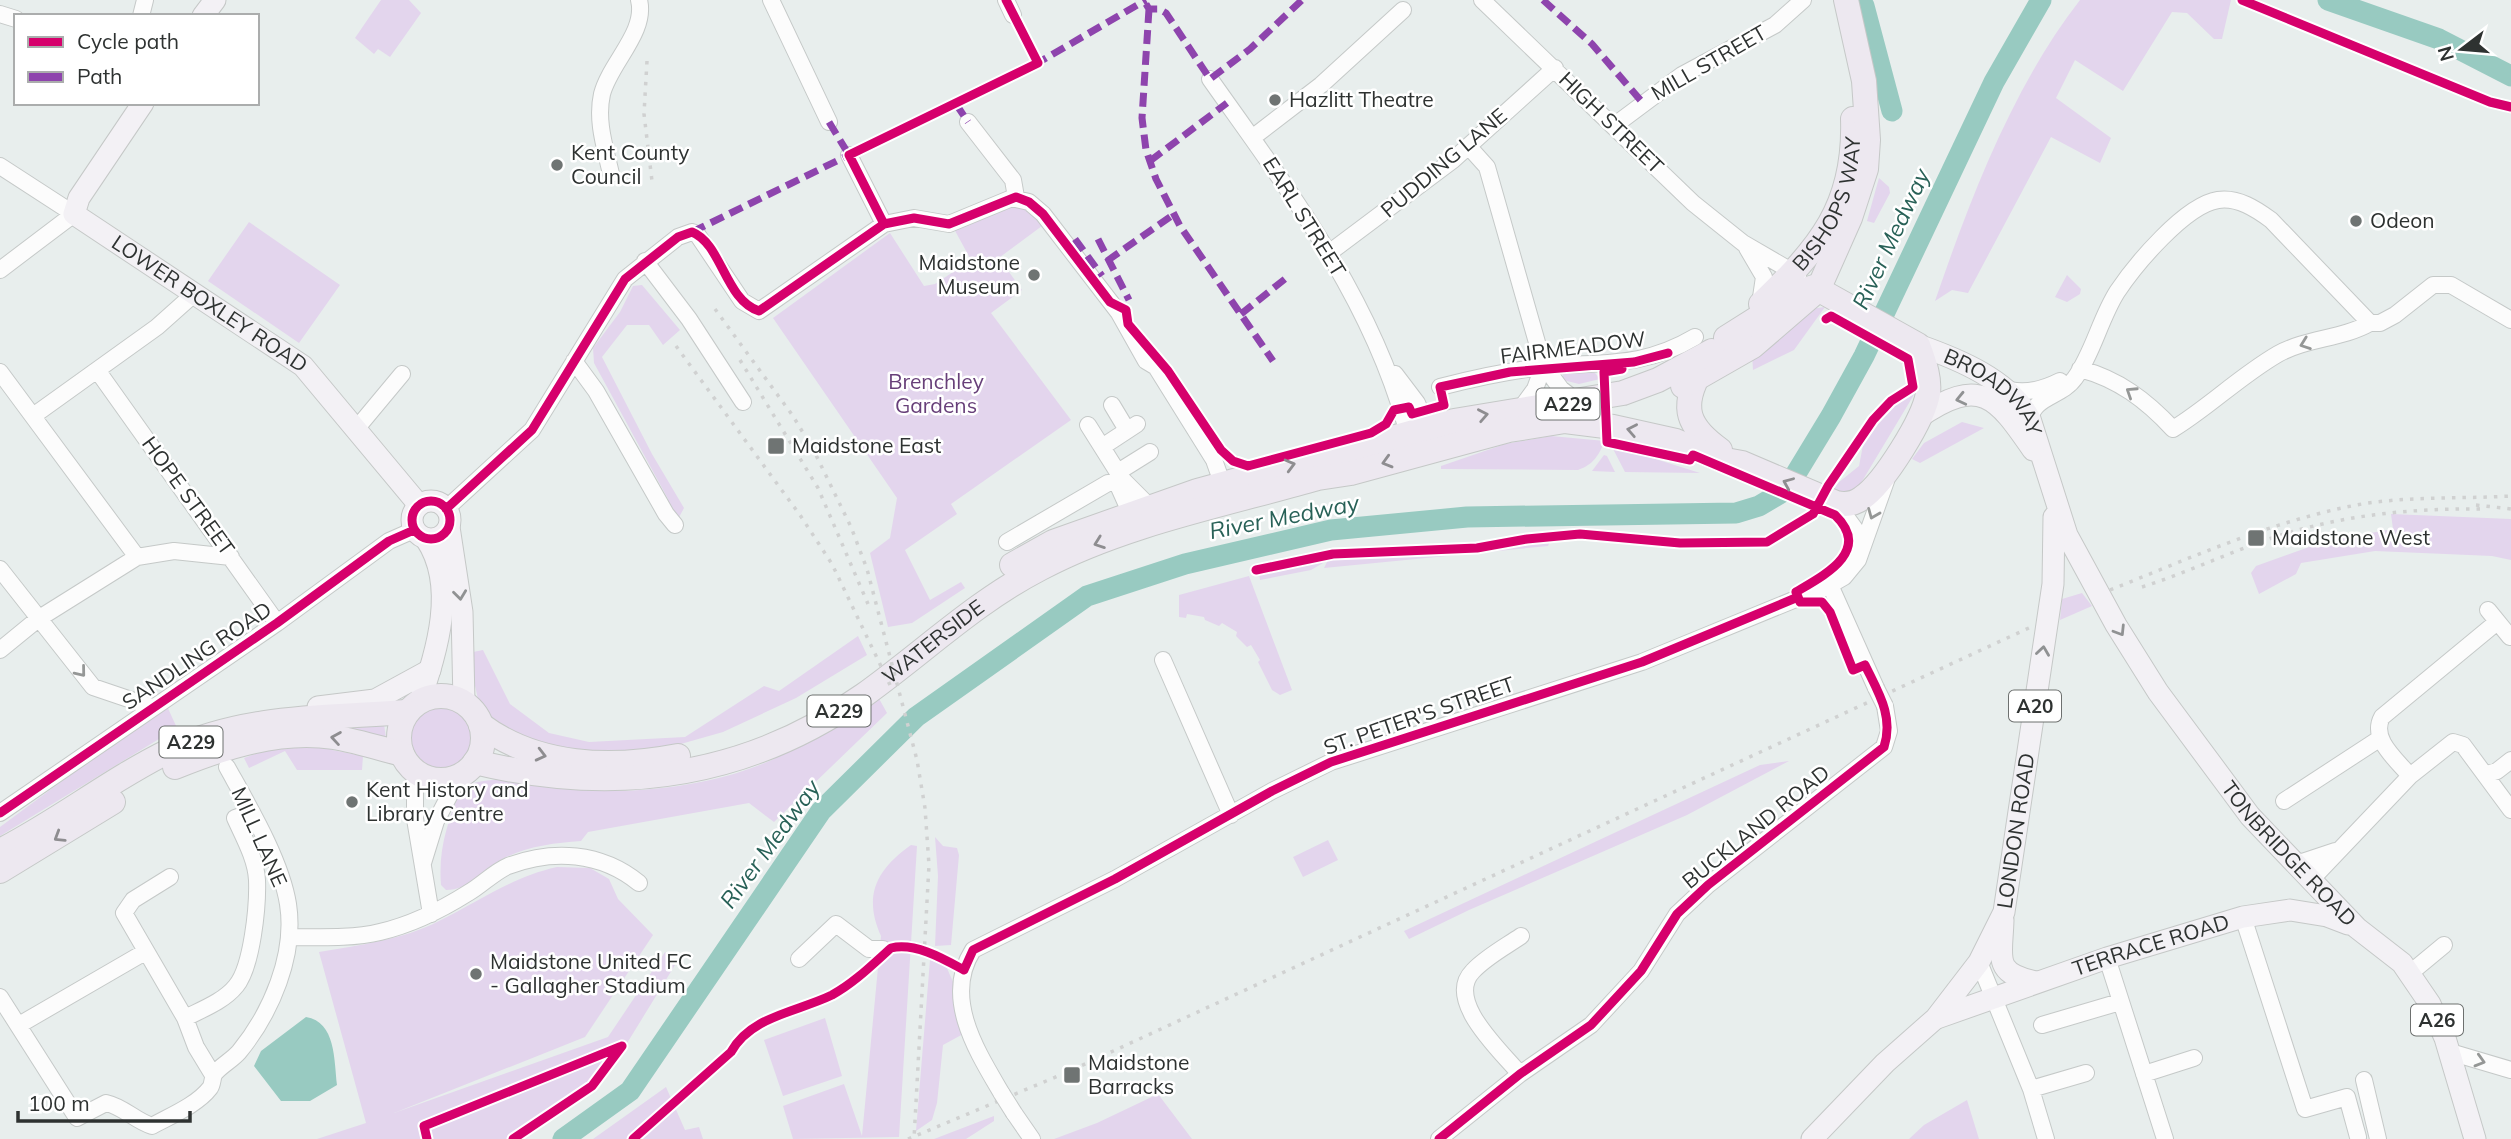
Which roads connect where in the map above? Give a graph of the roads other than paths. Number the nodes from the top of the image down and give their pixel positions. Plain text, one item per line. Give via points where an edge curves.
1 (639, 0) edge
2 (771, 0) edge
3 (1482, 0) edge
4 (1803, 0) edge
5 (1832, 0) edge
6 (1846, 0) edge
7 (1403, 10) dead end
8 (1555, 68) junction
9 (1210, 79) dead end
10 (142, 105) edge
11 (829, 122) dead end
12 (968, 122) dead end
13 (1615, 125) junction
14 (1252, 138) junction
15 (1469, 147) junction
16 (849, 155) dead end
17 (0, 166) edge
18 (611, 174) dead end
19 (1016, 198) junction
20 (74, 214) junction
21 (884, 225) junction
22 (1743, 243) junction
23 (1329, 253) junction
24 (645, 261) junction
25 (0, 270) edge
26 (1794, 271) junction
27 (1821, 291) junction
28 (194, 294) junction
29 (1759, 306) junction
30 (2511, 320) edge
31 (2370, 323) junction
32 (1711, 342) junction
33 (1916, 344) junction
34 (574, 361) junction
35 (1544, 367) junction
36 (2080, 369) junction
37 (97, 370) junction
38 (0, 372) edge
39 (402, 374) dead end
40 (1696, 379) junction
41 (1440, 387) dead end
42 (2010, 390) junction
43 (743, 402) dead end
44 (1112, 405) dead end
45 (1519, 411) junction
46 (1571, 412) junction
47 (33, 416) junction
48 (1918, 418) junction
49 (2029, 419) junction
50 (1088, 425) dead end
51 (357, 428) junction
52 (1420, 442) junction
53 (1102, 447) junction
54 (1150, 452) dead end
55 (1739, 462) junction
56 (2042, 463) junction
57 (1888, 468) junction
58 (1119, 478) junction
59 (1226, 494) junction
60 (2053, 498) junction
61 (1834, 502) junction
62 (419, 505) junction
63 (1140, 509) junction
64 (448, 518) junction
65 (675, 524) dead end
66 (420, 534) junction
67 (1007, 542) dead end
68 (137, 557) junction
69 (231, 557) junction
70 (1858, 560) junction
71 (0, 569) edge
72 (2086, 572) junction
73 (1830, 584) junction
74 (2053, 584) junction
75 (38, 619) junction
76 (277, 623) junction
77 (2510, 637) edge
78 (0, 650) edge
79 (1163, 660) dead end
80 (430, 670) junction
81 (464, 702) junction
82 (413, 706) junction
83 (152, 707) junction
84 (481, 725) junction
85 (224, 732) junction
86 (2379, 739) junction
87 (2511, 760) edge
88 (409, 763) junction
89 (227, 767) dead end
90 (468, 769) junction
91 (2487, 774) junction
92 (2410, 776) junction
93 (2284, 801) dead end
94 (2511, 810) edge
95 (252, 812) junction
96 (0, 813) edge
97 (1231, 814) junction
98 (2339, 849) junction
99 (0, 851) edge
100 (2290, 861) junction
101 (421, 869) junction
102 (0, 871) edge
103 (170, 877) dead end
104 (2310, 881) junction
105 (639, 883) dead end
106 (2290, 910) junction
107 (2004, 912) junction
108 (431, 914) junction
109 (2243, 917) junction
110 (2357, 928) junction
111 (1521, 936) dead end
112 (289, 937) junction
113 (2444, 945) dead end
114 (883, 949) dead end
115 (145, 952) junction
116 (2107, 958) junction
117 (799, 959) dead end
118 (1979, 962) junction
119 (2409, 974) junction
120 (2036, 982) junction
121 (1995, 996) junction
122 (0, 997) edge
123 (2120, 1002) junction
124 (186, 1018) junction
125 (1936, 1018) junction
126 (2042, 1025) dead end
127 (19, 1026) junction
128 (2450, 1052) junction
129 (2194, 1058) dead end
130 (2511, 1070) edge
131 (2086, 1073) dead end
132 (1520, 1074) junction
133 (2144, 1074) junction
134 (213, 1075) junction
135 (2364, 1080) dead end
136 (2031, 1089) junction
137 (2358, 1137) dead end
138 (1032, 1139) edge
139 (1438, 1139) edge
140 (1812, 1139) edge
141 (2046, 1139) edge
142 (2165, 1139) edge
143 (2378, 1139) edge
144 (2476, 1139) edge

1 - 18 street via 637,27 610,71 602,94 599,122
2 - 11 street
3 - 8 street, HIGH STREET
4 - 13 street, MILL STREET via 1775,25 1682,75
5 - 26 highway, BISHOPS WAY / A229 via 1851,92 1850,159 1831,224
6 - 27 highway, BISHOPS WAY via 1864,81 1866,169
7 - 14 street via 1321,85
8 - 13 street, HIGH STREET
8 - 15 street, PUDDING LANE
9 - 14 street, EARL STREET
10 - 20 main road via 79,198
12 - 19 street via 1011,178
13 - 22 street, HIGH STREET via 1693,203
14 - 23 street, EARL STREET
15 - 23 street, PUDDING LANE
15 - 35 street via 1486,167
16 - 21 street
17 - 20 street
19 - 21 street via 948,224 914,218
19 - 59 street via 1043,214 1119,313 1142,356 1156,367 1189,419
20 - 25 street
20 - 28 main road, LOWER BOXLEY ROAD
21 - 24 street via 759,312 742,301 703,239 692,232
22 - 26 street, HIGH STREET
22 - 29 street, HIGH STREET via 1764,277
23 - 52 street, EARL STREET via 1386,363 1405,423
24 - 34 street via 625,279
24 - 43 street
26 - 27 street, HIGH STREET
26 - 29 highway, BISHOPS WAY / A229
27 - 32 highway, A229 via 1799,292
27 - 33 highway, BROADWAY
27 - 40 highway via 1769,334
28 - 37 street
28 - 51 main road, LOWER BOXLEY ROAD via 303,366
29 - 32 highway, A229
30 - 31 street via 2442,284 2433,285 2385,321
31 -> 36 street via 2280,353 2173,429 2124,386
31 - 36 street via 2271,220 2254,207 2218,200 2190,212 2118,292
32 - 35 street, FAIRMEADOW via 1634,362
32 - 40 highway, A229
32 - 46 highway, FAIRMEADOW / A229 via 1641,387
33 - 42 main road, BROADWAY / A20
33 - 48 highway via 1928,389
34 - 64 street via 532,430
34 - 65 street
35 - 41 street, FAIRMEADOW
35 - 45 street
35 - 46 street
36 - 42 street via 2040,389
36 - 49 street via 2066,388 2034,406
37 - 47 street
37 - 69 street, HOPE STREET
38 - 47 street
39 - 51 street
40 - 46 highway via 1646,401
40 - 55 highway, A229 via 1689,403 1695,428
42 - 49 main road, BROADWAY / A20
44 - 53 street via 1132,427
45 - 46 highway, FAIRMEADOW / A229
52 -> 45 highway, FAIRMEADOW / A229 via 1492,413
46 - 52 highway, FAIRMEADOW / A229 via 1509,430
55 -> 46 highway, FAIRMEADOW / A229
47 - 68 street
56 -> 48 main road, BROADWAY / A20 via 1993,399 1977,395 1955,399
48 - 57 highway
49 - 56 main road, BROADWAY / A20
50 - 53 street
51 - 62 main road, LOWER BOXLEY ROAD
52 - 59 highway, FAIRMEADOW / A229
53 - 58 street
54 - 58 street
61 -> 55 highway, A229
56 - 60 main road, BROADWAY / A20
57 - 61 highway via 1861,500
57 -> 70 street
58 - 63 street
58 - 67 street
59 - 63 highway, WATERSIDE / A229
59 -> 90 highway, WATERSIDE / A229 via 1042,567 973,608 865,694 814,727 735,760 628,780
60 - 72 main road, BROADWAY / A20
60 - 74 main road, LONDON ROAD / A20
61 - 70 street via 1854,528
62 - 64 main road via 430,501
62 - 66 main road via 412,513
84 -> 63 highway, WATERSIDE / A229 via 500,740 541,757 592,763 661,760 732,744 807,711 851,684 997,573 1053,542
64 - 66 main road via 439,537
64 -> 81 main road via 462,612
66 - 76 street, SANDLING ROAD via 389,541
66 - 80 main road via 438,563 441,593 439,636
68 - 69 street via 174,551
68 - 75 street
69 - 76 street, HOPE STREET
70 - 73 street, ST. PETER'S STREET via 1844,577
71 - 75 street
72 - 74 main road
72 -> 100 main road, TONBRIDGE ROAD / A20 via 2158,692 2212,769
73 - 97 street, ST. PETER'S STREET via 1642,662 1331,762
73 - 132 street, BUCKLAND ROAD, bridge via 1885,706 1889,732 1884,747 1708,885 1677,914 1641,971 1591,1025
107 -> 74 main road, LONDON ROAD / A20
75 - 78 street
75 -> 83 street via 93,687
76 - 83 street, SANDLING ROAD
77 - 86 street via 2492,616 2382,717
79 - 97 street
80 - 82 main road
80 - 85 main road via 375,699 248,716
81 - 82 highway via 442,695
81 - 84 highway
82 - 85 highway, A229 via 264,722
82 - 88 highway via 399,733
83 - 96 street, SANDLING ROAD
84 - 90 highway via 481,751
85 - 99 highway, A229 via 173,750 122,776
86 - 92 street
86 - 93 street
87 - 91 street
88 - 90 highway via 437,780
88 - 101 street
88 -> 102 highway, A229 via 334,737 299,735 220,750 170,768
89 - 95 street, MILL LANE
90 - 101 street via 436,821
91 - 92 street via 2463,745 2453,742
91 - 94 street
92 - 98 street
95 - 112 street, MILL LANE via 288,903
95 - 124 street via 236,818 257,880 248,966 236,987
97 - 138 street, ST. PETER'S STREET, bridge via 973,950 964,970 963,1017 976,1050
98 - 100 street via 2302,862
98 - 104 street
100 - 104 main road, TONBRIDGE ROAD / A20
101 - 108 street
103 - 115 street via 132,900 124,913
104 - 106 main road
104 - 110 main road, TONBRIDGE ROAD / A26
105 - 108 street via 594,858 552,853 506,867
106 - 109 main road, TERRACE ROAD / A20
106 - 110 main road, TERRACE ROAD / A26 via 2327,916
107 - 118 main road, LONDON ROAD / A20
107 - 120 main road, A20 via 2001,956 2005,971
108 - 112 street via 378,933
109 - 116 main road, TERRACE ROAD / A20
109 - 137 street via 2305,1109 2347,1097
110 - 119 main road, TONBRIDGE ROAD / A26 via 2402,963
111 - 132 street via 1470,972 1463,996 1469,1011
112 - 134 street, MILL LANE via 281,977 262,1014 239,1052
113 - 119 street
114 - 117 street via 869,949 836,924
115 - 124 street
115 - 127 street
116 - 120 main road, TERRACE ROAD / A20
116 - 123 street
118 - 121 street
118 - 125 main road, LONDON ROAD / A20
119 - 128 main road, TONBRIDGE ROAD / A26 via 2430,1003
120 - 121 main road, LONDON ROAD / A20
121 - 125 main road, LONDON ROAD / A20
121 - 136 street
122 - 127 street, MILL LANE
123 - 126 street
123 - 133 street
124 - 134 street
125 - 140 main road, LONDON ROAD / A20
127 - 134 street, MILL LANE via 77,1118 106,1103 122,1106 135,1120 152,1126 210,1087
128 -> 130 street
128 - 144 main road, TONBRIDGE ROAD / A26
129 - 133 street
131 - 136 street
132 - 139 street, BUCKLAND ROAD
133 - 142 street
135 - 143 street
136 - 141 street

